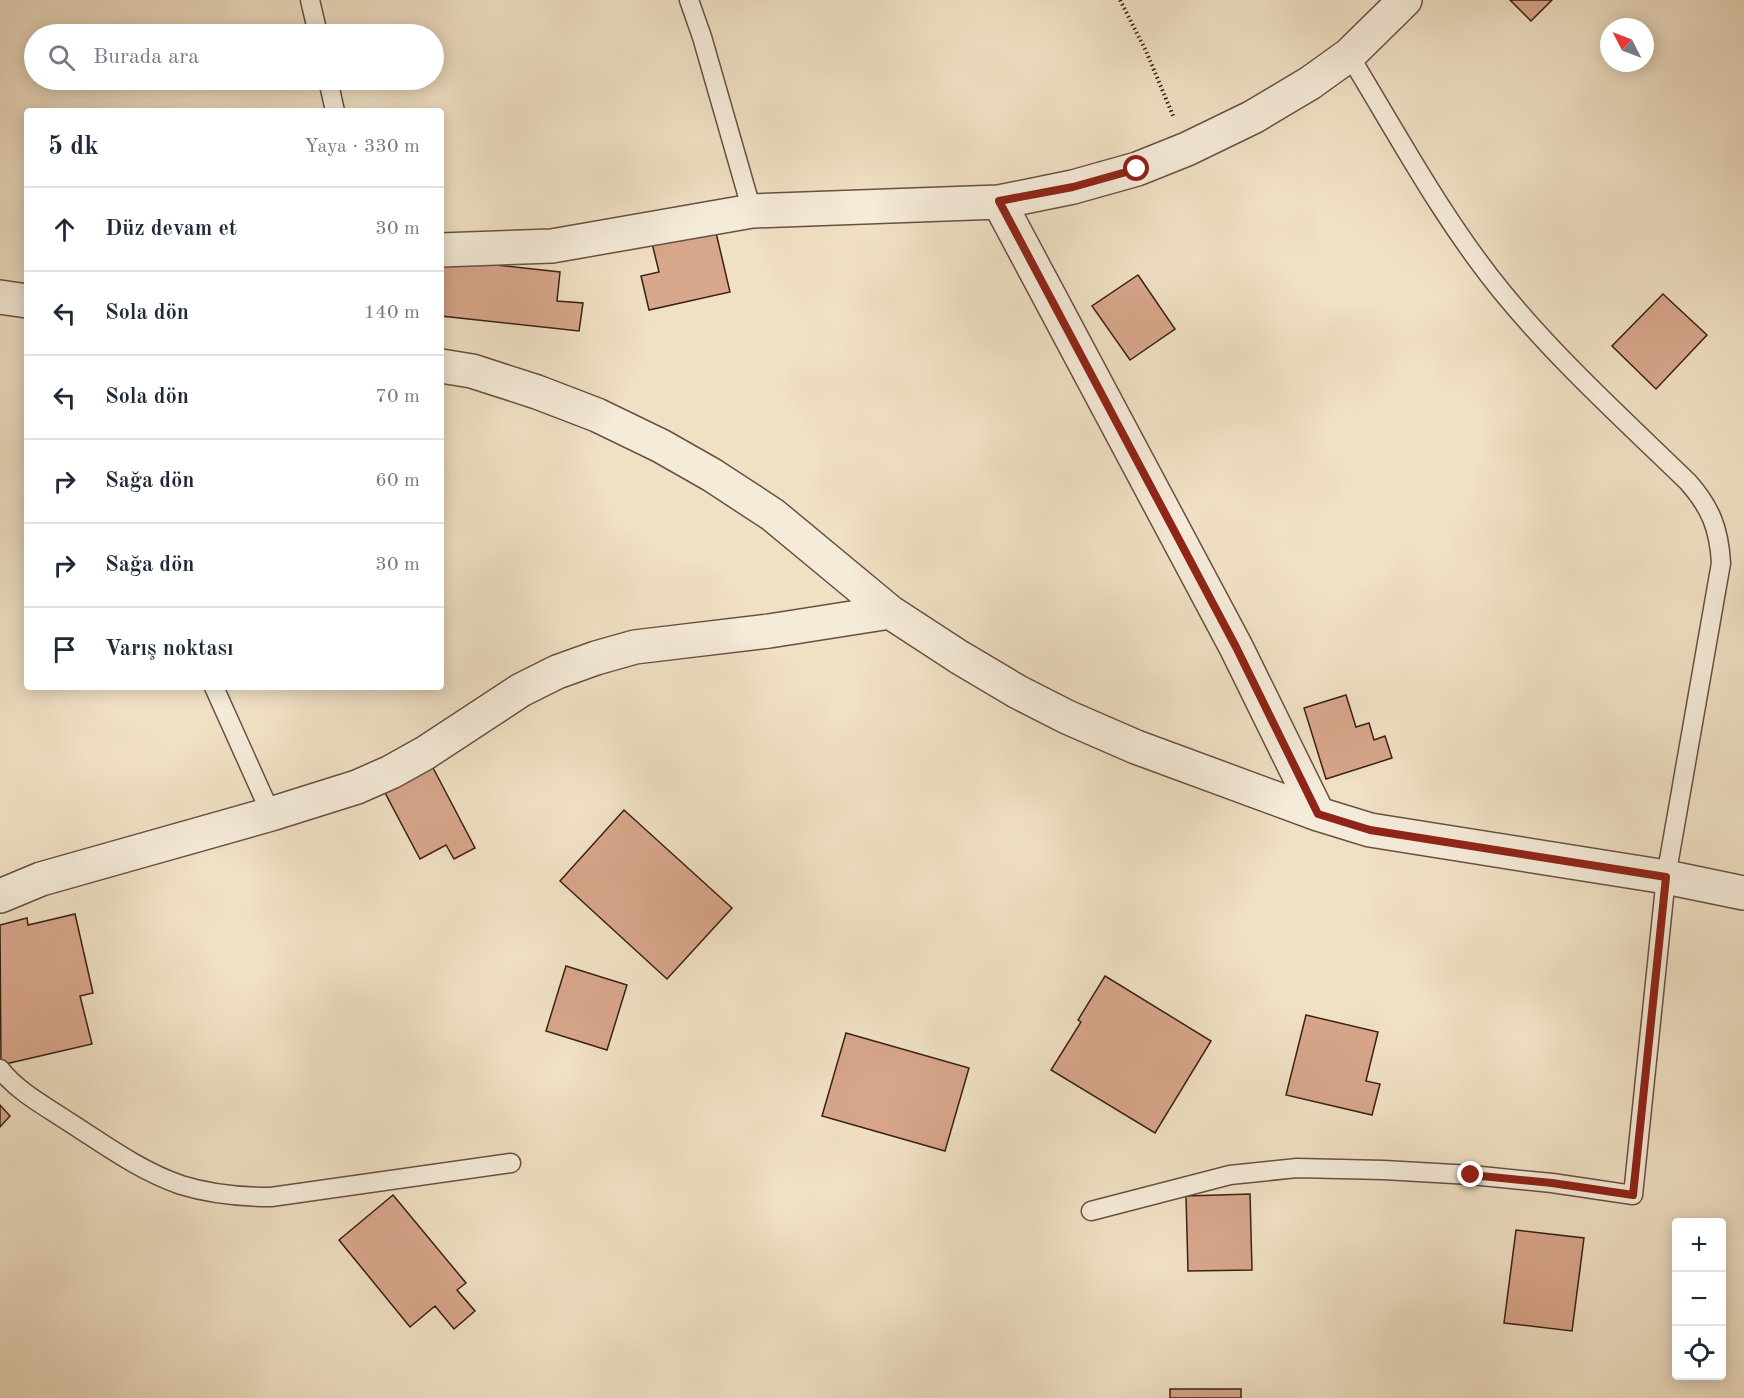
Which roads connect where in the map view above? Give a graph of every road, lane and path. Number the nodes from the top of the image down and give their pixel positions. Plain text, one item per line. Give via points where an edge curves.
1 (310, 0) edge
2 (689, 0) edge
3 (1120, 0) edge
4 (1406, 0) edge
5 (316, 24) edge
6 (1349, 55) junction
7 (330, 90) edge
8 (334, 108) edge
9 (1187, 149) junction
10 (999, 201) junction
11 (752, 211) junction
12 (444, 250) edge
13 (0, 297) edge
14 (24, 301) edge
15 (444, 366) edge
16 (891, 612) junction
17 (215, 690) edge
18 (272, 814) junction
19 (1318, 814) junction
20 (1666, 877) junction
21 (1744, 893) edge
22 (0, 896) edge
23 (0, 1069) edge
24 (511, 1163) dead end
25 (1091, 1211) dead end

1 - 5 lane
2 - 11 lane
3 - 9 path
4 - 6 street
6 - 9 street via 1253,117
6 - 20 lane via 1442,207 1502,292 1542,339 1700,495 1715,524 1721,563
7 - 8 lane
9 - 10 street via 1137,169 1073,187
10 - 11 street
10 - 19 street via 1236,647
11 - 12 street via 552,246
13 - 14 street
15 - 16 street via 472,371 537,392 662,446 773,515
16 - 18 street via 769,632 635,647 596,658 521,690 391,772
16 - 19 street via 959,657 1067,717 1136,747
17 - 18 lane
18 - 22 street via 41,879
19 - 20 street via 1370,830
20 - 21 street
20 - 25 lane via 1633,1195 1471,1175 1297,1168 1230,1175
23 - 24 lane via 18,1088 123,1156 171,1181 212,1193 271,1197

